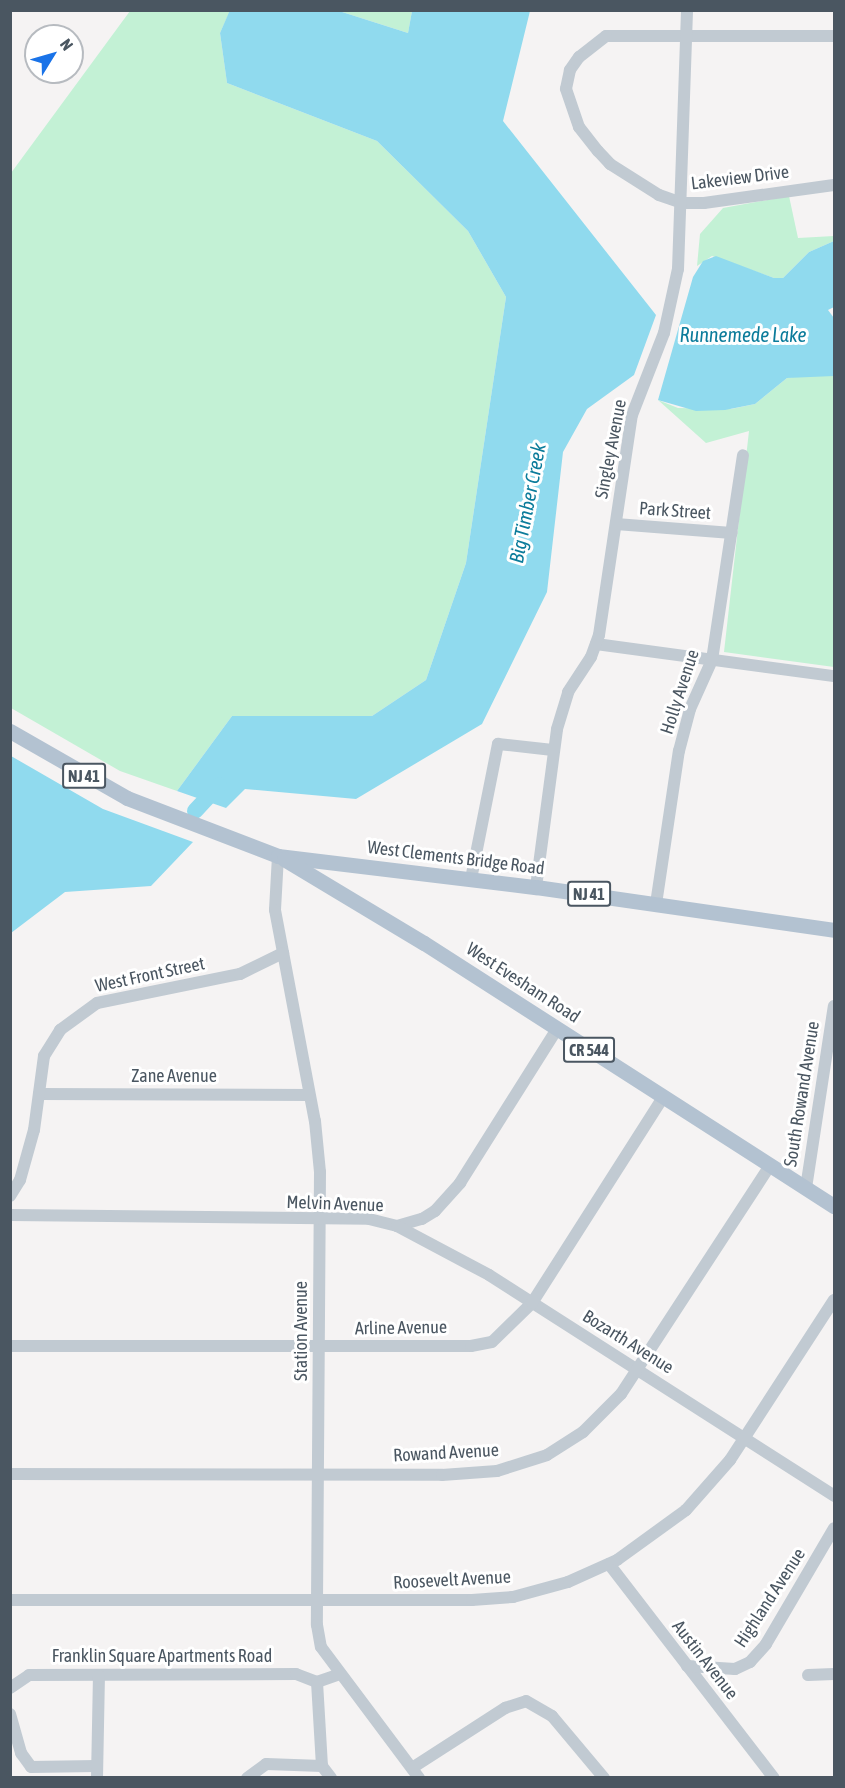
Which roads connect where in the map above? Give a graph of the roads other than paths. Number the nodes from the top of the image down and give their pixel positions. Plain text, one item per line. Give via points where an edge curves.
1 (687, 10) edge
2 (686, 33) junction
3 (834, 36) edge
4 (832, 185) edge
5 (682, 202) junction
6 (743, 455) dead end
7 (616, 524) junction
8 (732, 533) junction
9 (596, 644) junction
10 (711, 660) junction
11 (834, 676) edge
12 (10, 731) edge
13 (553, 750) junction
14 (278, 856) junction
15 (342, 864) junction
16 (471, 879) junction
17 (536, 887) junction
18 (343, 894) junction
19 (656, 904) junction
20 (834, 930) edge
21 (283, 953) junction
22 (834, 1006) edge
23 (557, 1029) junction
24 (39, 1094) junction
25 (309, 1095) junction
26 (663, 1097) junction
27 (770, 1166) junction
28 (806, 1188) junction
29 (10, 1196) edge
30 (834, 1206) edge
31 (10, 1215) edge
32 (319, 1222) junction
33 (398, 1226) junction
34 (834, 1300) edge
35 (532, 1303) junction
36 (10, 1346) edge
37 (319, 1347) junction
38 (638, 1371) junction
39 (745, 1438) junction
40 (10, 1474) edge
41 (318, 1474) junction
42 (834, 1496) edge
43 (834, 1528) edge
44 (609, 1564) junction
45 (10, 1600) edge
46 (318, 1603) junction
47 (687, 1666) junction
48 (340, 1674) junction
49 (834, 1674) edge
50 (808, 1675) dead end
51 (99, 1676) junction
52 (317, 1682) junction
53 (10, 1688) edge
54 (10, 1714) edge
55 (322, 1766) junction
56 (96, 1772) edge
57 (416, 1773) edge
58 (247, 1778) edge
59 (331, 1778) edge
60 (604, 1778) edge
61 (774, 1778) edge

1 - 2 street, Singley Avenue
2 - 3 street, Lakeview Drive
2 - 5 street, Singley Avenue
2 - 5 street, Lakeview Drive via 606,36 579,57 570,70 566,89 579,127 598,151 639,184
4 - 5 street, Lakeview Drive via 704,203
5 - 7 street, Singley Avenue via 678,269 664,333 632,416
6 - 8 street, Holly Avenue
7 - 8 street, Park Street
7 - 9 street, Singley Avenue
8 - 10 street, Holly Avenue
9 - 10 street
9 - 13 street, Singley Avenue via 568,693
10 - 11 street
10 - 19 street, Holly Avenue via 690,709 679,751
12 - 14 main road, West Clements Bridge Road / NJ 41 via 96,783
13 - 16 street via 498,744
13 - 17 street, Singley Avenue
14 - 15 main road, West Clements Bridge Road / NJ 41
14 - 18 main road, West Evesham Road / CR 544
14 - 21 street, Station Avenue via 274,910
15 - 16 main road, West Clements Bridge Road / NJ 41
15 - 18 main road via 333,876
16 - 17 main road, West Clements Bridge Road / NJ 41
17 - 19 main road, West Clements Bridge Road / NJ 41
18 - 23 main road, West Evesham Road / CR 544
19 - 20 main road, West Clements Bridge Road / NJ 41
21 - 24 street, West Front Street via 240,974 86,1008 50,1042
21 - 25 street, Station Avenue
22 - 28 street, South Rowand Avenue
23 - 26 main road, West Evesham Road / CR 544
23 - 33 street, Melvin Avenue via 448,1198 422,1218
24 - 25 street, Zane Avenue
24 - 29 street, West Front Street via 28,1157
25 - 32 street, Station Avenue via 320,1172
26 - 27 main road, West Evesham Road / CR 544
26 - 35 street, Arline Avenue
27 - 28 main road, West Evesham Road / CR 544
27 - 38 street, Rowand Avenue
28 - 30 main road, West Evesham Road / CR 544
31 - 32 street, Melvin Avenue
32 - 33 street, Melvin Avenue via 369,1220
32 - 37 street, Station Avenue
33 - 35 street, Bozarth Avenue via 420,1235
34 - 39 street, Roosevelt Avenue
35 - 37 street, Arline Avenue via 513,1325 483,1344
35 - 38 street, Bozarth Avenue
36 - 37 street, Arline Avenue
37 - 41 street, Station Avenue
38 - 39 street, Bozarth Avenue
38 - 41 street, Rowand Avenue via 583,1432 547,1455 515,1466 442,1475
39 - 42 street, Bozarth Avenue
39 - 44 street, Roosevelt Avenue via 686,1510 666,1528
40 - 41 street, Rowand Avenue
41 - 46 street, Station Avenue
43 - 47 street, Highland Avenue via 766,1644 750,1662 735,1669
44 - 46 street, Roosevelt Avenue via 568,1582 513,1597
44 - 47 street, Austin Avenue
45 - 46 street, Roosevelt Avenue
46 - 48 street, Station Avenue via 321,1647
47 - 61 street, Austin Avenue
48 - 52 street
48 - 57 street, Station Avenue
49 - 50 street
51 - 52 street, Franklin Square Apartments Road via 256,1672 296,1674
51 - 53 street, Franklin Square Apartments Road via 29,1675
51 - 56 street
52 - 55 street
54 - 56 street via 21,1753 31,1767
55 - 58 street via 266,1764
55 - 59 street
57 - 60 street via 505,1708 526,1701 552,1716

